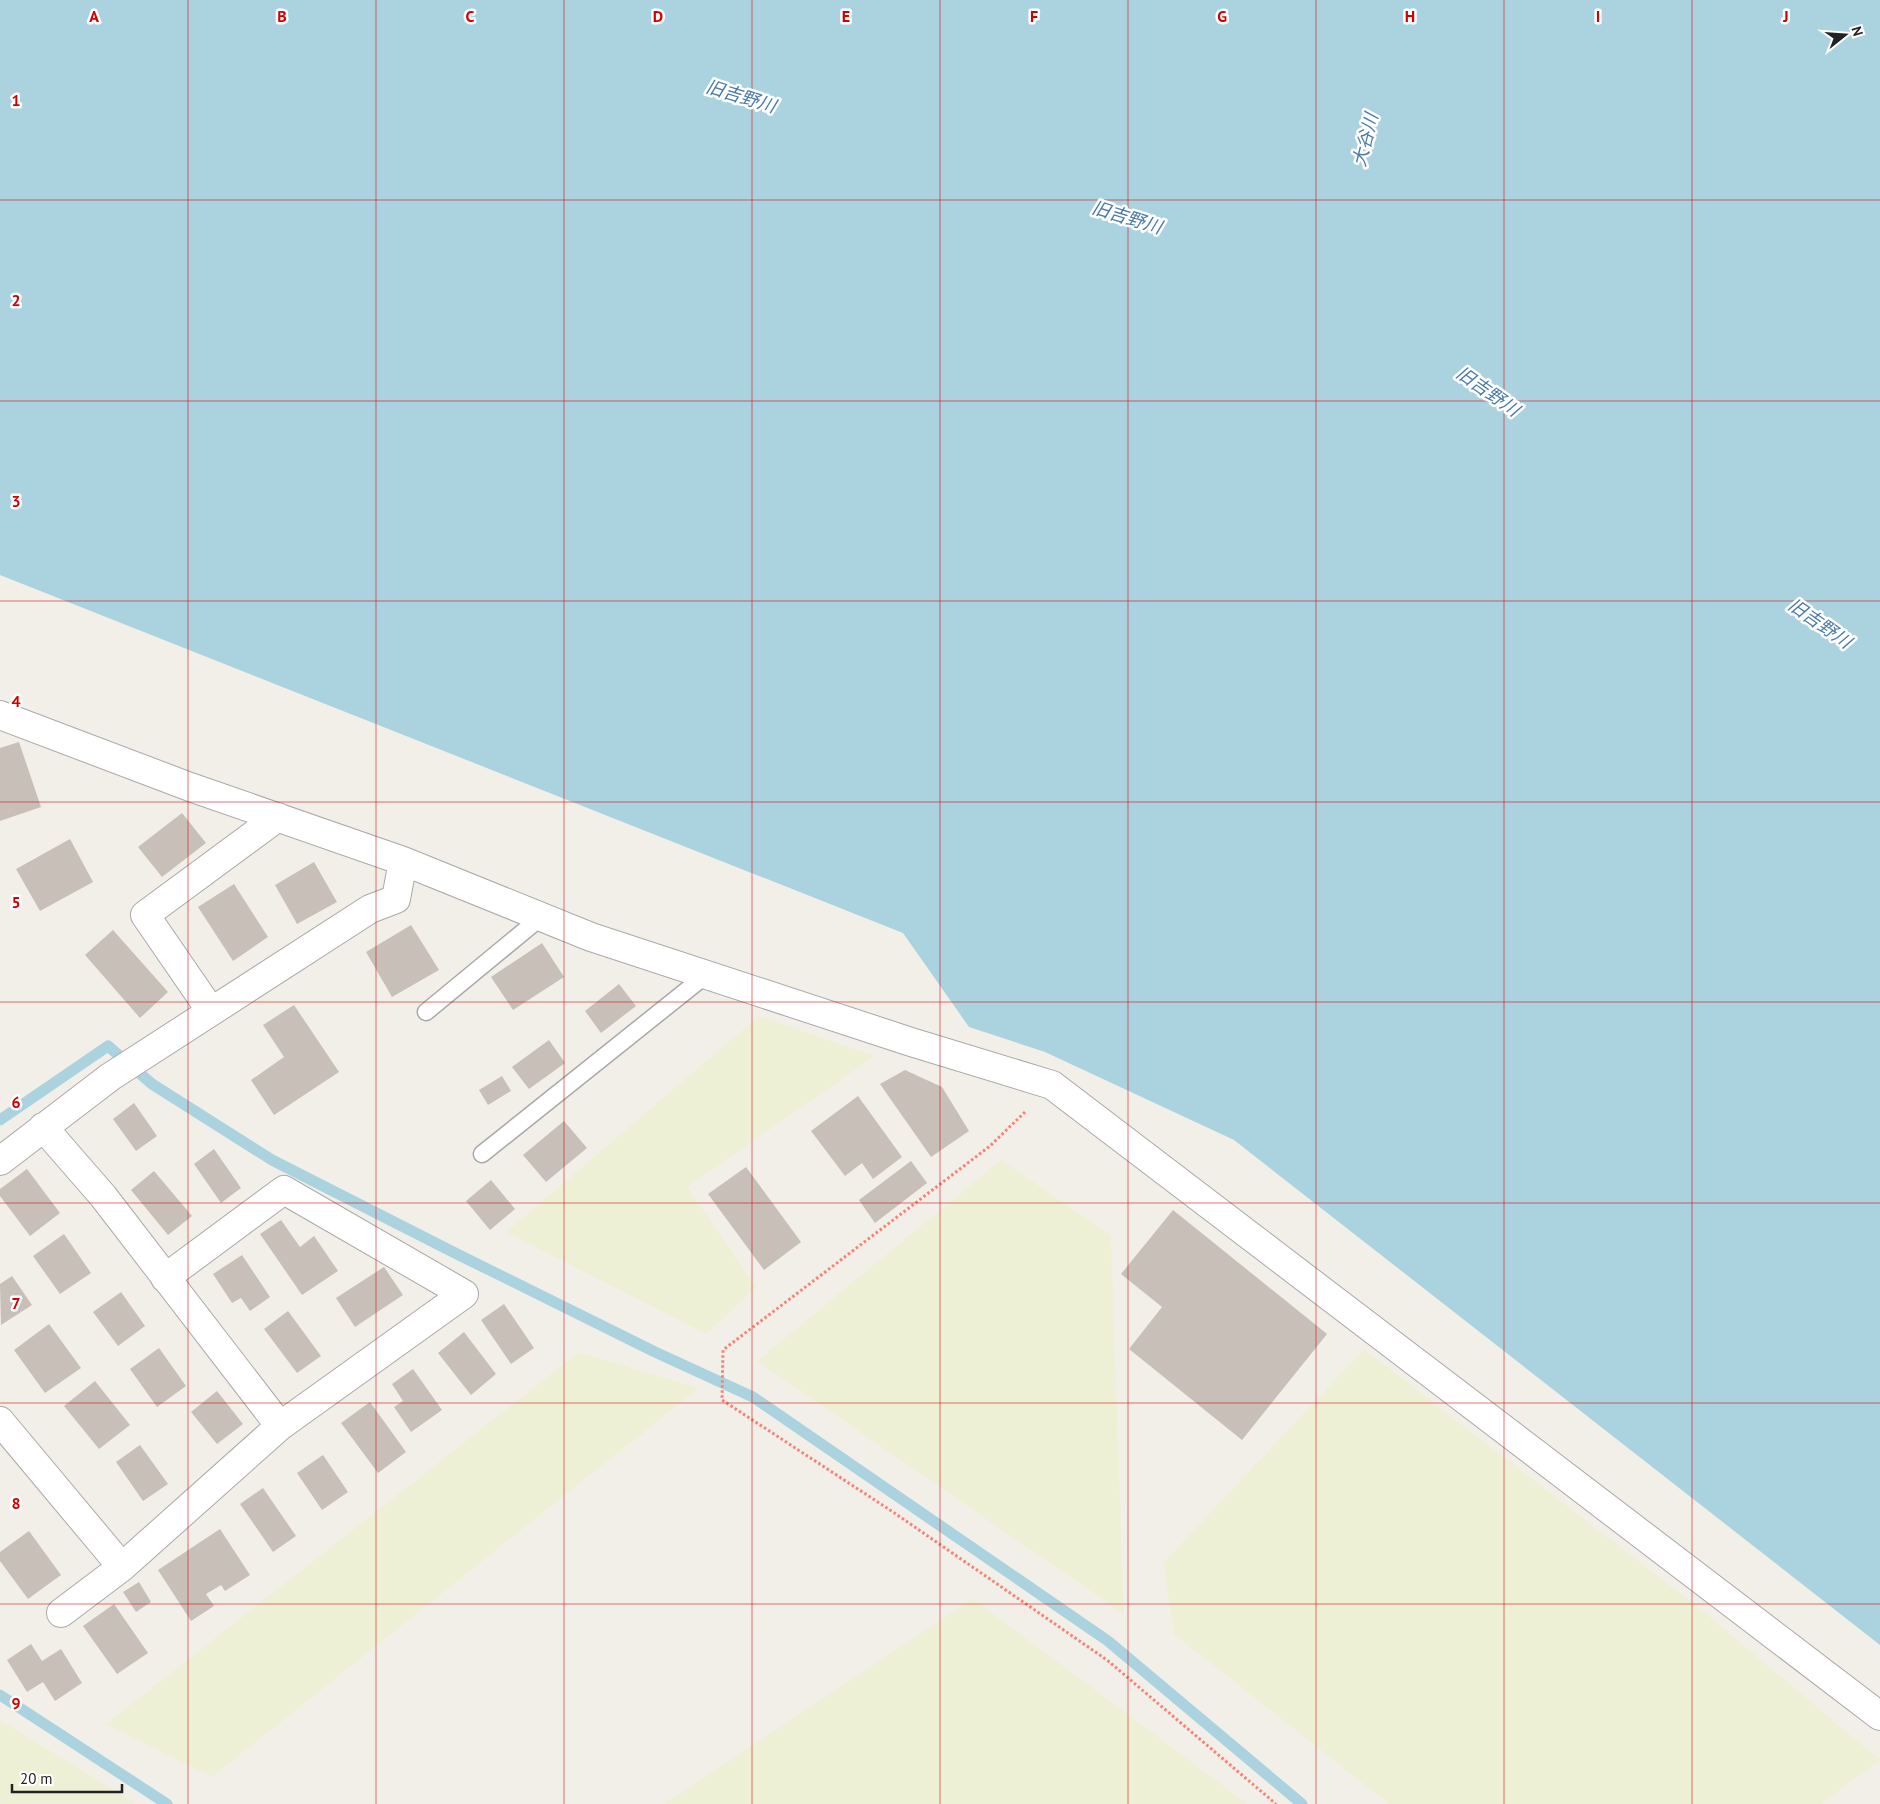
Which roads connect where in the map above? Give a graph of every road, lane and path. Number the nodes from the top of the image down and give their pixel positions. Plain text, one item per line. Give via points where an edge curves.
1 (0, 715) edge
2 (278, 818) junction
3 (403, 861) junction
4 (540, 918) junction
5 (706, 975) junction
6 (211, 1011) junction
7 (426, 1012) dead end
8 (1052, 1085) junction
9 (42, 1127) junction
10 (482, 1154) dead end
11 (0, 1161) edge
12 (165, 1278) junction
13 (0, 1421) edge
14 (280, 1426) junction
15 (122, 1567) junction
16 (61, 1613) dead end
17 (1880, 1716) edge
18 (1276, 1804) edge

1 - 2 street
2 - 3 street
2 - 6 street via 145,915
3 - 4 street
3 - 6 street via 396,899 370,909
4 - 5 street
4 - 7 lane
5 - 8 street
5 - 10 lane
6 - 9 street via 110,1077
8 - 17 street
8 - 18 path via 990,1146 723,1350 722,1400 893,1512 1107,1660
9 - 11 street
9 - 12 street via 102,1196
12 - 14 street
12 - 14 street via 284,1190 464,1294
13 - 15 street
14 - 15 street
15 - 16 street

